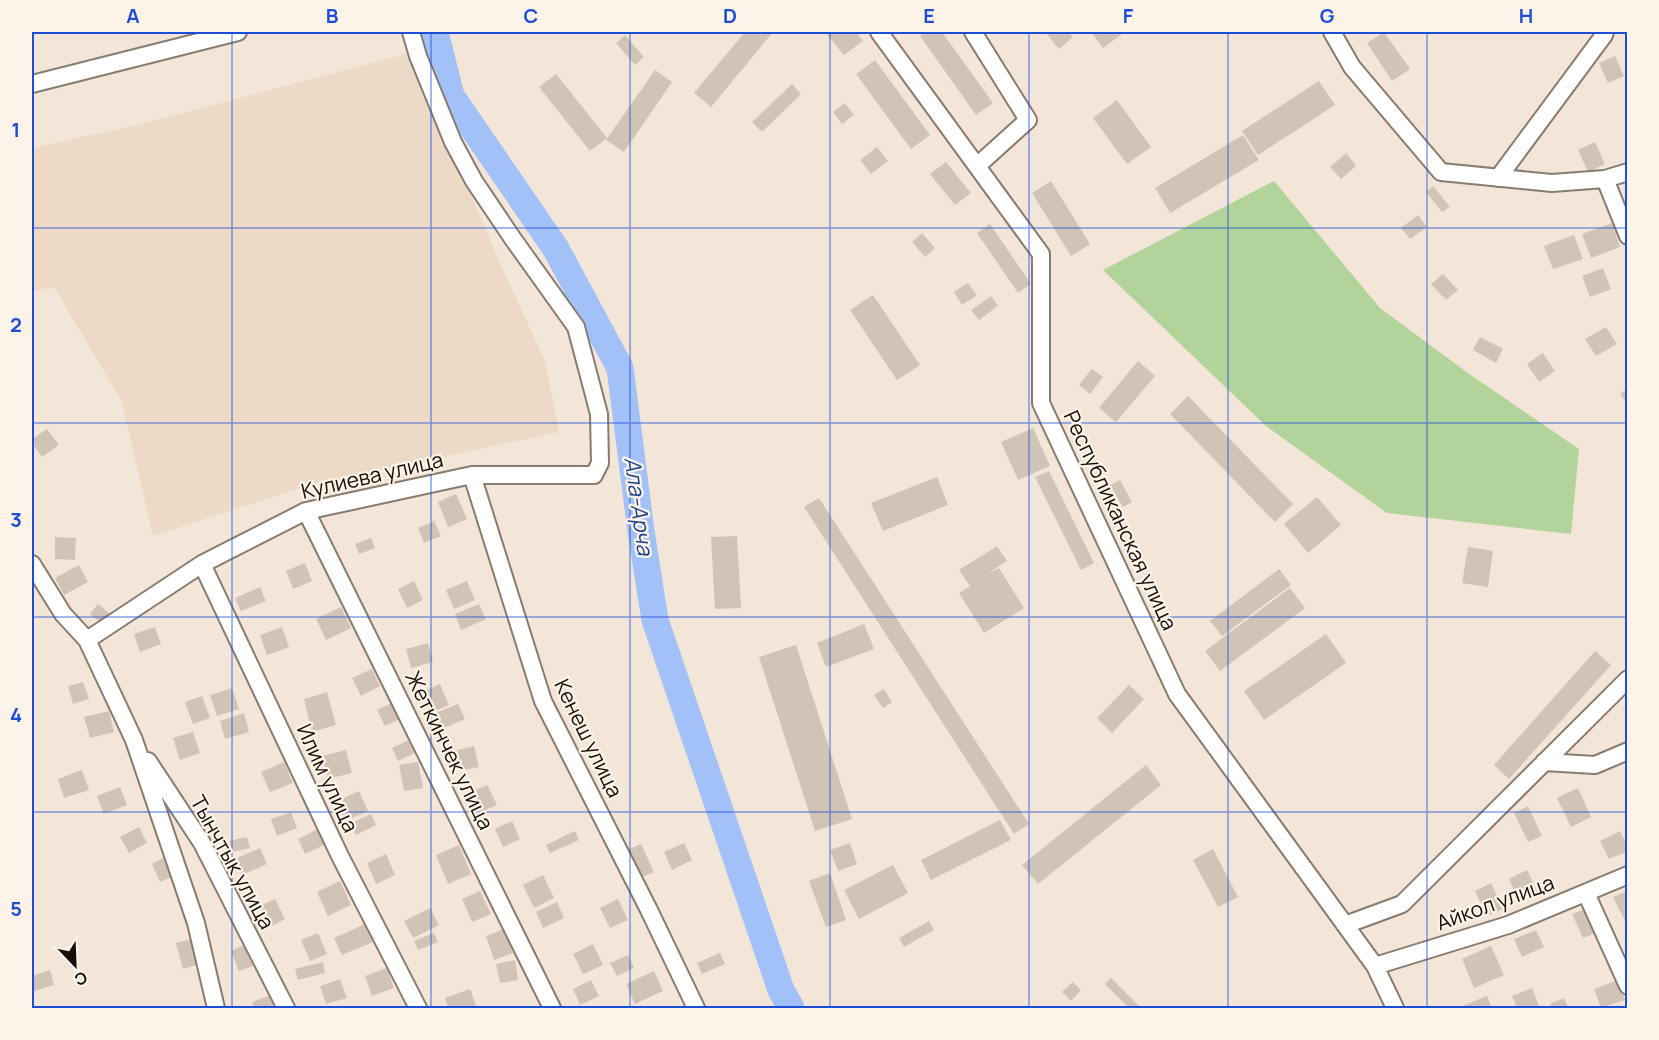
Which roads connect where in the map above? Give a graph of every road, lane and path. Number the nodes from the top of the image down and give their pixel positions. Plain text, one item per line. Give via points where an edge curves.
1 (237, 32) edge
2 (411, 32) edge
3 (879, 32) edge
4 (973, 32) edge
5 (1332, 32) edge
6 (1605, 32) edge
7 (32, 84) edge
8 (977, 166) junction
9 (1628, 172) edge
10 (1498, 178) junction
11 (1605, 179) junction
12 (1628, 236) edge
13 (472, 475) junction
14 (306, 511) junction
15 (32, 564) edge
16 (202, 564) junction
17 (87, 640) junction
18 (1628, 679) edge
19 (134, 740) junction
20 (1628, 751) edge
21 (1544, 762) junction
22 (1628, 875) edge
23 (1586, 893) junction
24 (1345, 925) junction
25 (1375, 966) junction
26 (1628, 986) edge
27 (216, 1008) edge
28 (286, 1008) edge
29 (418, 1008) edge
30 (552, 1008) edge
31 (696, 1008) edge
32 (1395, 1008) edge

1 - 7 street
2 - 13 street, Кулиева улица via 463,162 576,327 599,414 600,463 594,475
3 - 8 street, Республиканская улица
4 - 8 street via 1028,120
5 - 10 street via 1352,67 1441,172
6 - 10 street
8 - 24 street, Республиканская улица via 1041,255 1041,403 1177,694
9 - 11 street
10 - 11 street via 1552,183
11 - 12 street
13 - 14 street, Кулиева улица
13 - 31 street, Кенеш улица via 543,701
14 - 16 street, Кулиева улица
14 - 30 street, Жеткинчек улица
15 - 17 street via 63,614
16 - 17 street, Кулиева улица
16 - 29 street, Илим улица via 340,856
17 - 19 street
18 - 21 street
19 - 27 street via 196,923
19 - 28 street, Тынчтык улица via 202,843
20 - 21 street via 1594,765
21 - 24 street via 1402,904
22 - 23 street, Айкол улица
23 - 25 street, Айкол улица via 1508,925
23 - 26 street
24 - 25 street, Республиканская улица
25 - 32 street, Республиканская улица

